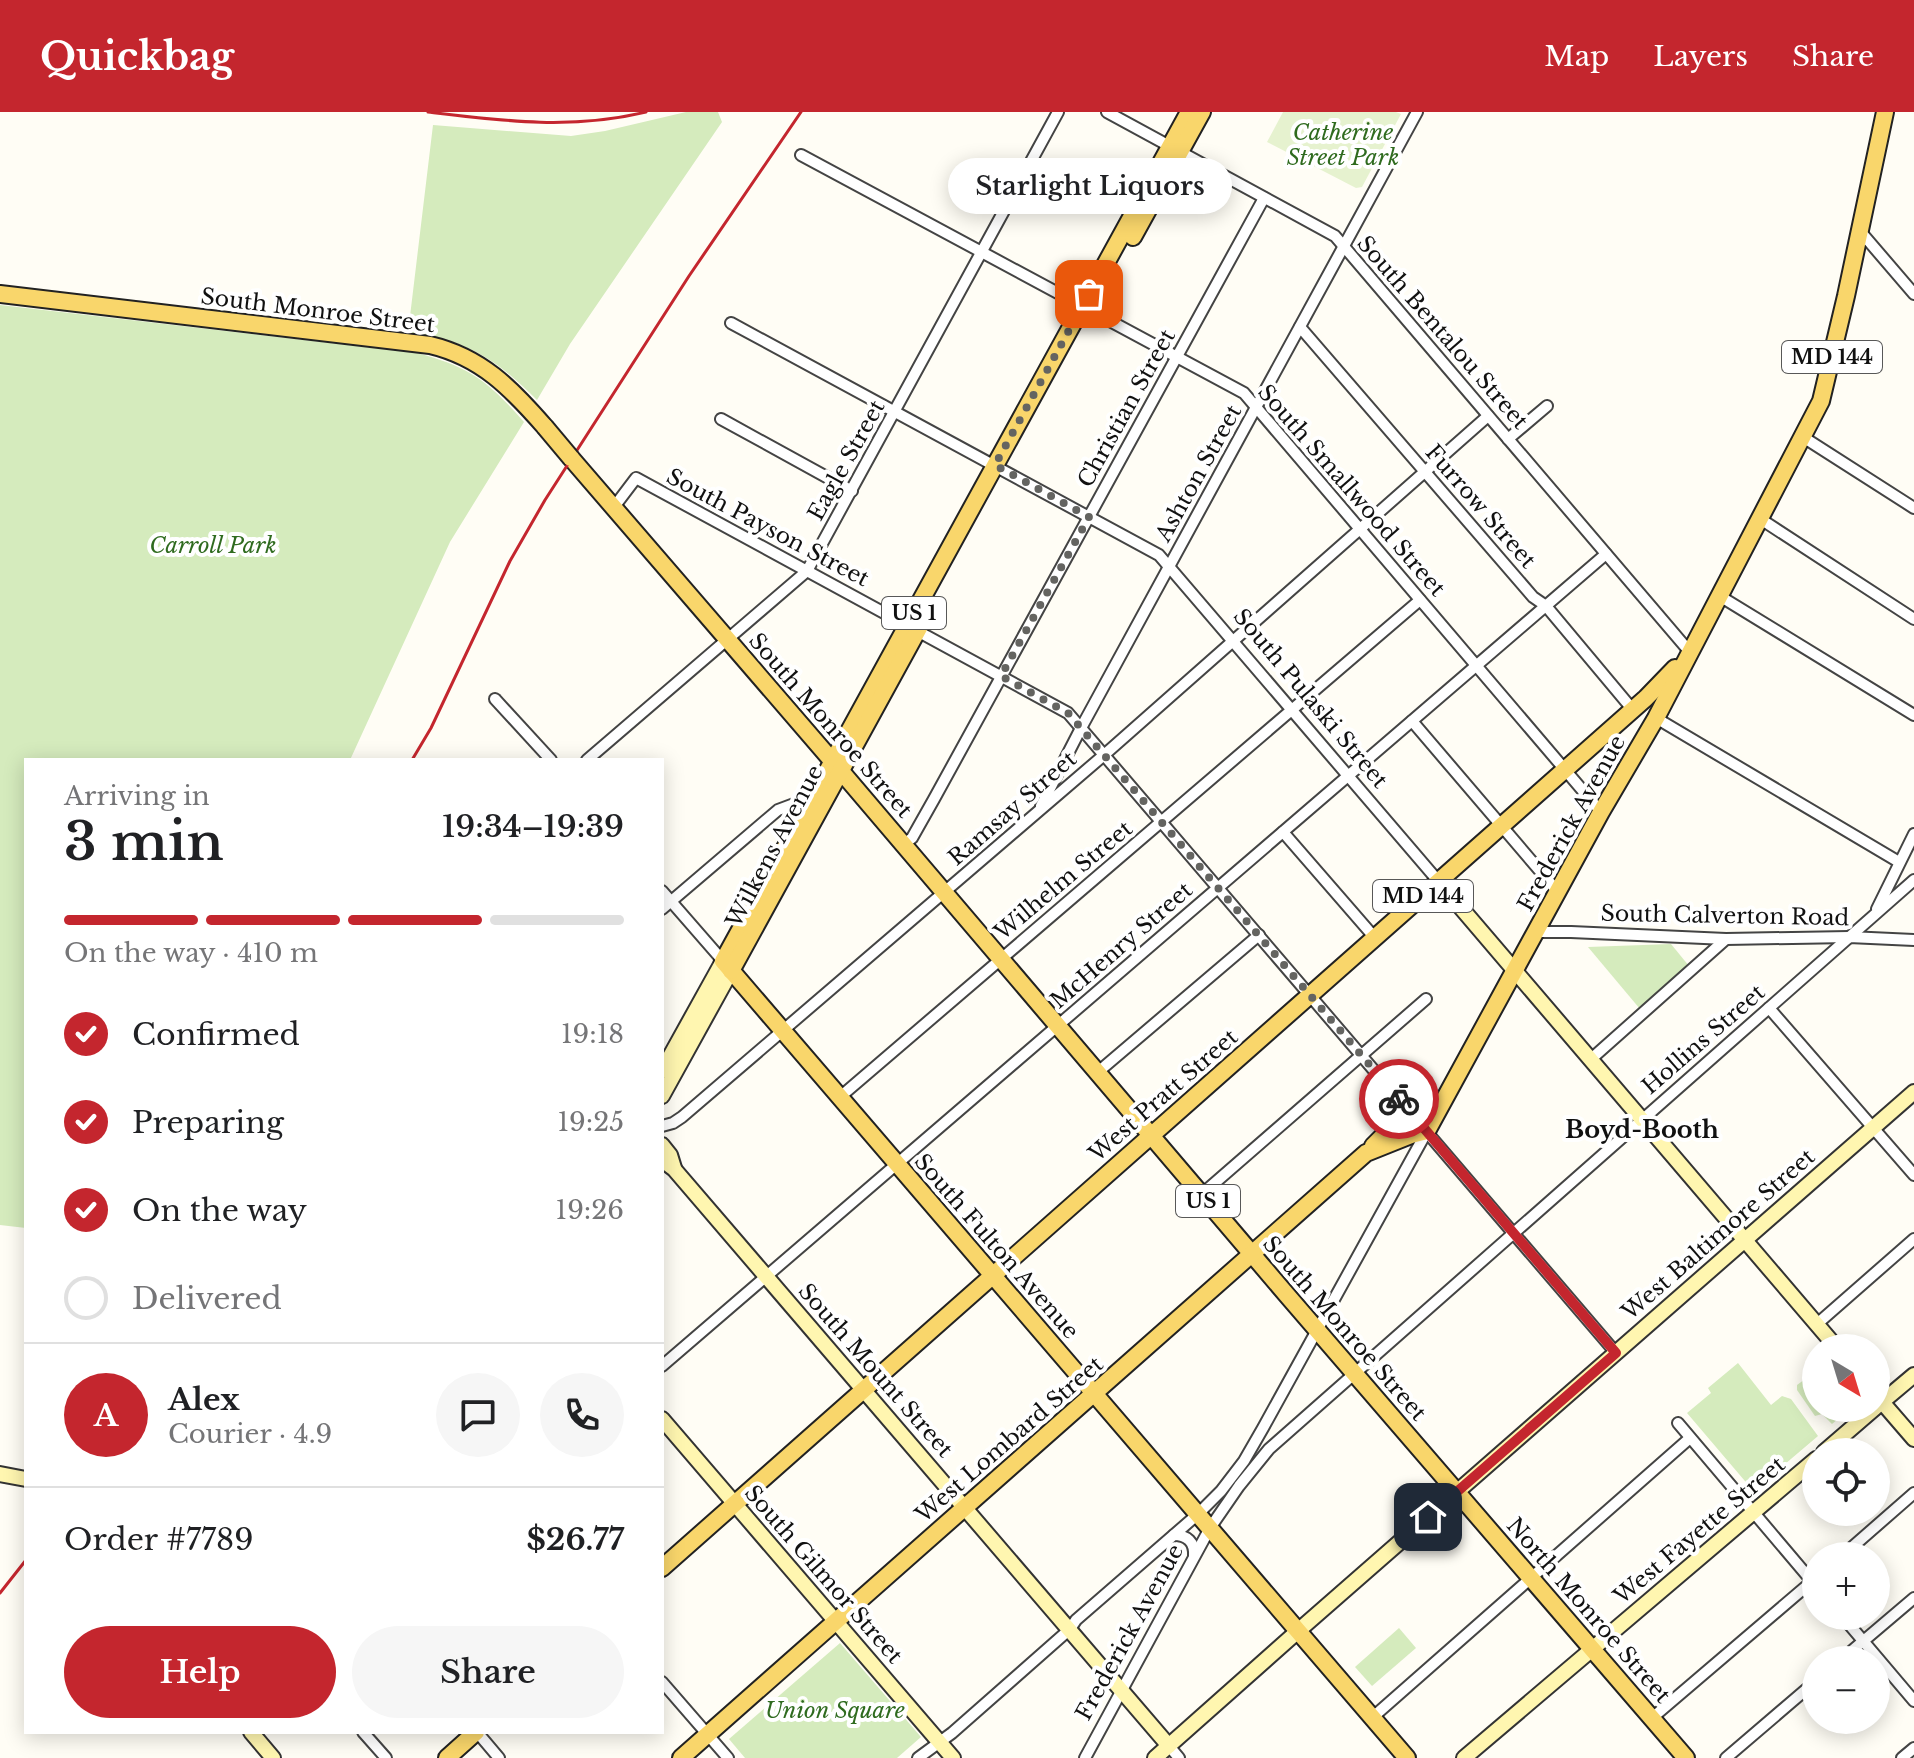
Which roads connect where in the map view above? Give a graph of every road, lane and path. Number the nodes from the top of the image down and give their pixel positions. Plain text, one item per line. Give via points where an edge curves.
1 (1058, 112) edge
2 (1107, 112) edge
3 (1189, 112) edge
4 (1202, 112) edge
5 (1417, 112) edge
6 (1885, 112) edge
7 (1175, 149) junction
8 (801, 155) dead end
9 (1264, 198) junction
10 (1860, 231) junction
11 (1344, 246) junction
12 (982, 252) junction
13 (1913, 292) edge
14 (0, 294) edge
15 (1087, 309) junction
16 (731, 323) dead end
17 (1300, 327) junction
18 (1177, 357) junction
19 (1547, 406) dead end
20 (1256, 407) junction
21 (895, 412) junction
22 (1488, 416) junction
23 (721, 419) dead end
24 (1803, 437) junction
25 (1508, 439) junction
26 (1000, 468) junction
27 (1425, 472) junction
28 (852, 491) junction
29 (611, 504) junction
30 (1914, 508) edge
31 (1089, 517) junction
32 (1759, 518) junction
33 (1360, 529) junction
34 (1606, 554) junction
35 (1169, 567) junction
36 (807, 571) junction
37 (1718, 595) junction
38 (1420, 600) junction
39 (1546, 606) junction
40 (1914, 619) edge
41 (913, 627) junction
42 (728, 639) junction
43 (1233, 641) junction
44 (1689, 651) junction
45 (1476, 666) junction
46 (1001, 676) junction
47 (495, 699) dead end
48 (1291, 709) junction
49 (1633, 710) junction
50 (1914, 715) edge
51 (1656, 718) junction
52 (1412, 721) junction
53 (1081, 728) junction
54 (1104, 755) junction
55 (549, 758) edge
56 (589, 758) edge
57 (836, 765) junction
58 (1565, 770) junction
59 (1348, 776) junction
60 (814, 793) junction
61 (1038, 812) junction
62 (1601, 812) junction
63 (1162, 822) junction
64 (1502, 827) junction
65 (1283, 832) junction
66 (1914, 834) edge
67 (904, 844) junction
68 (1899, 862) junction
69 (1914, 880) edge
70 (1439, 882) junction
71 (1218, 888) junction
72 (944, 892) junction
73 (1558, 892) junction
74 (666, 906) edge
75 (1875, 915) junction
76 (1536, 932) junction
77 (1259, 935) junction
78 (1849, 937) junction
79 (1375, 938) junction
80 (1726, 939) junction
81 (1914, 940) edge
82 (1001, 959) junction
83 (727, 966) junction
84 (1514, 971) junction
85 (1310, 995) junction
86 (1426, 999) dead end
87 (1769, 1008) junction
88 (1058, 1026) junction
89 (783, 1030) junction
90 (1361, 1055) junction
91 (1590, 1060) junction
92 (664, 1068) edge
93 (1098, 1072) junction
94 (664, 1092) edge
95 (1914, 1092) edge
96 (840, 1097) junction
97 (1409, 1110) junction
98 (1642, 1120) junction
99 (664, 1125) edge
100 (1874, 1127) junction
101 (1427, 1131) junction
102 (1151, 1135) junction
103 (1366, 1153) junction
104 (668, 1164) edge
105 (897, 1164) junction
106 (1914, 1175) edge
107 (1202, 1194) junction
108 (1514, 1233) junction
109 (1914, 1239) edge
110 (1745, 1240) junction
111 (1253, 1254) junction
112 (993, 1275) junction
113 (767, 1277) junction
114 (1817, 1324) junction
115 (1318, 1330) junction
116 (1825, 1334) edge
117 (1616, 1353) junction
118 (664, 1364) edge
119 (1356, 1374) junction
120 (1914, 1375) edge
121 (863, 1389) junction
122 (1890, 1393) edge
123 (1094, 1394) junction
124 (1890, 1416) edge
125 (664, 1421) edge
126 (1856, 1422) edge
127 (1678, 1423) dead end
128 (1690, 1438) junction
129 (1839, 1438) edge
130 (1914, 1439) edge
131 (1802, 1471) edge
132 (0, 1474) edge
133 (24, 1479) edge
134 (1458, 1492) junction
135 (1914, 1493) edge
136 (734, 1504) junction
137 (965, 1508) junction
138 (1754, 1513) junction
139 (1198, 1514) junction
140 (1210, 1528) junction
141 (1174, 1535) junction
142 (1858, 1542) edge
143 (1194, 1558) junction
144 (664, 1566) edge
145 (1802, 1567) edge
146 (1531, 1578) junction
147 (1802, 1593) edge
148 (1914, 1598) edge
149 (836, 1622) junction
150 (1070, 1629) junction
151 (1854, 1630) edge
152 (1298, 1631) junction
153 (1863, 1641) junction
154 (1857, 1646) edge
155 (1591, 1649) junction
156 (664, 1684) edge
157 (1122, 1691) junction
158 (1802, 1693) edge
159 (1914, 1701) edge
160 (1373, 1717) junction
161 (1652, 1718) junction
162 (253, 1734) edge
163 (365, 1734) edge
164 (474, 1734) edge
165 (478, 1734) edge
166 (707, 1735) junction
167 (939, 1742) junction
168 (1169, 1746) junction
169 (1914, 1748) edge
170 (273, 1758) edge
171 (386, 1758) edge
172 (447, 1758) edge
173 (499, 1758) edge
174 (681, 1758) edge
175 (728, 1758) edge
176 (918, 1758) edge
177 (953, 1758) edge
178 (1085, 1758) edge
179 (1155, 1758) edge
180 (1179, 1758) edge
181 (1407, 1758) edge
182 (1464, 1758) edge
183 (1686, 1758) edge
184 (1726, 1758) edge
185 (1902, 1758) edge

1 - 12 street, Eagle Street
2 - 7 street, South Bentalou Street
3 - 7 main road, Wilkens Avenue / US 1
4 - 7 main road, Wilkens Avenue / US 1
5 - 11 street, Ashton Street
6 - 10 main road, Frederick Avenue / MD 144
7 - 9 street, South Bentalou Street
7 - 15 main road, Wilkens Avenue / US 1
8 - 12 street, South Smallwood Street
9 - 11 street, South Bentalou Street
9 - 18 street, Christian Street
10 - 13 street
10 - 24 main road, Frederick Avenue / MD 144 via 1825,387
11 - 17 street, Ashton Street
11 - 22 street, South Bentalou Street
12 - 15 street, South Smallwood Street
12 - 21 street, Eagle Street
14 - 29 main road, South Monroe Street, bridge via 430,345 459,354 509,388
15 - 18 street, South Smallwood Street
15 - 26 main road, Wilkens Avenue / US 1
16 - 21 street, South Pulaski Street
17 - 20 street, Ashton Street
17 - 27 street, Furrow Street
18 - 20 street, South Smallwood Street via 1244,393
18 - 31 street, Christian Street
19 - 25 street
20 - 33 street, South Smallwood Street
20 - 35 street, Ashton Street
21 - 26 street, South Pulaski Street
21 - 28 street, Eagle Street
22 - 25 street, South Bentalou Street
22 - 27 street, Ramsay Street
23 - 28 street
24 - 30 street
24 - 32 main road, Frederick Avenue / MD 144
25 - 34 street, South Bentalou Street
26 - 31 street, South Pulaski Street
26 - 41 main road, Wilkens Avenue / US 1
27 - 33 street, Ramsay Street
27 - 39 street, Furrow Street
28 - 36 street, Eagle Street
29 - 36 street, South Payson Street via 636,478
29 - 42 main road, South Monroe Street
31 - 35 street, South Pulaski Street via 1159,555
31 - 46 street, Christian Street
32 - 37 main road, Frederick Avenue / MD 144
32 - 40 street
33 - 38 street, South Smallwood Street
33 - 43 street, Ramsay Street
34 - 39 street, McHenry Street
34 - 44 street, South Bentalou Street
35 - 43 street, South Pulaski Street
35 - 53 street, Ashton Street
36 - 41 street, South Payson Street
36 - 42 street, Eagle Street
37 - 44 main road, Frederick Avenue / MD 144
37 - 50 street
38 - 45 street, South Smallwood Street
38 - 48 street, Wilhelm Street
39 - 45 street, McHenry Street
39 - 49 street, Furrow Street
41 - 46 street, South Payson Street
41 - 57 main road, Wilkens Avenue / US 1
42 - 56 street, Eagle Street
42 - 57 main road, South Monroe Street
43 - 48 street, South Pulaski Street
43 - 54 street, Ramsay Street
44 - 49 main road, West Pratt Street / MD 144
44 - 51 main road, Frederick Avenue / MD 144
45 - 52 street, McHenry Street
45 - 58 street, South Smallwood Street
46 - 53 street, South Payson Street via 1068,713
46 - 67 street, Christian Street
47 - 55 street
48 - 59 street, South Pulaski Street
48 - 63 street, Wilhelm Street
49 - 58 main road, West Pratt Street / MD 144
51 - 62 main road, Frederick Avenue / MD 144
51 - 68 street
52 - 59 street, McHenry Street
52 - 64 street
53 - 54 street, South Payson Street
53 - 61 street, Ashton Street
54 - 61 street, Ramsay Street
54 - 63 street, South Payson Street
57 - 60 main road, Wilkens Avenue / US 1
57 - 67 main road, South Monroe Street / US 1
57 - 83 main road, Wilkens Avenue
58 - 62 street, South Smallwood Street
58 - 64 main road, West Pratt Street / MD 144
59 - 65 street, McHenry Street
59 - 70 street, South Pulaski Street
60 - 74 street via 781,808
60 - 83 main road, Wilkens Avenue / US 1
61 - 72 street, Ramsay Street
62 - 73 main road, Frederick Avenue / MD 144
63 - 71 street, South Payson Street
63 - 82 street, Wilhelm Street
64 - 70 main road, West Pratt Street / MD 144
64 - 73 street
65 - 71 street, McHenry Street
65 - 79 street
66 - 68 street
67 - 72 main road, South Monroe Street / US 1
68 - 75 street
69 - 75 street, Hollins Street
70 - 79 main road, West Pratt Street / MD 144
70 - 84 street, South Pulaski Street
71 - 77 street, South Payson Street
71 - 88 street, McHenry Street
72 - 82 main road, South Monroe Street / US 1
72 - 89 street, Ramsay Street
73 - 76 main road, Frederick Avenue / MD 144
74 - 83 street, South Fulton Avenue
75 - 78 street, Hollins Street
76 - 80 street, South Calverton Road
76 - 84 main road, Frederick Avenue / MD 144
77 - 85 street, South Payson Street
77 - 93 street
78 - 80 street, South Calverton Road
78 - 81 street, South Calverton Road
78 - 87 street, Hollins Street
79 - 85 main road, West Pratt Street / MD 144
80 - 91 street
82 - 88 main road, South Monroe Street / US 1
82 - 96 street, Wilhelm Street
83 - 89 main road, South Fulton Avenue
83 - 92 street, Wilkens Avenue
83 - 94 street, Wilkens Avenue
84 - 91 street, South Pulaski Street
84 - 101 main road, Frederick Avenue / MD 144
85 - 90 street, South Payson Street
85 - 102 main road, West Pratt Street / MD 144
86 - 90 street
87 - 98 street, Hollins Street
87 - 100 street
88 - 93 main road, South Monroe Street / US 1
88 - 105 street, McHenry Street
89 - 96 main road, South Fulton Avenue
89 - 99 street, Ramsay Street via 680,1118
90 - 97 street, South Payson Street
90 - 107 street
91 - 98 street, South Pulaski Street
93 - 102 main road, South Monroe Street / US 1
95 - 100 street, West Baltimore Street
96 - 105 main road, South Fulton Avenue
97 - 101 street, South Payson Street
97 - 103 main road, West Lombard Street
98 - 108 street, Hollins Street
98 - 110 street, South Pulaski Street
100 - 106 street
100 - 110 street, West Baltimore Street
101 - 103 main road, West Lombard Street
101 - 108 street, South Payson Street
101 - 115 street, Frederick Avenue
102 - 107 main road, South Monroe Street / US 1
102 - 112 main road, West Pratt Street / MD 144
103 - 111 main road, West Lombard Street
104 - 113 street, South Mount Street
105 - 112 main road, South Fulton Avenue
105 - 113 street, McHenry Street
107 - 111 main road, South Monroe Street / US 1
108 - 117 street, South Payson Street
108 - 119 street, Hollins Street
109 - 114 street
110 - 114 street, South Pulaski Street
110 - 117 street, West Baltimore Street
111 - 115 main road, South Monroe Street / US 1
111 - 123 main road, West Lombard Street
112 - 121 main road, West Pratt Street
112 - 123 main road, South Fulton Avenue
113 - 118 street, McHenry Street
113 - 121 street, South Mount Street
114 - 116 street, South Pulaski Street
115 - 119 main road, South Monroe Street / US 1
115 - 139 street, Frederick Avenue via 1244,1461
117 - 134 street, West Baltimore Street
119 - 134 main road, South Monroe Street / US 1
119 - 140 street, Hollins Street via 1269,1449
120 - 122 street
121 - 136 main road, West Pratt Street
121 - 137 street, South Mount Street
123 - 137 main road, West Lombard Street
123 - 139 main road, South Fulton Avenue
124 - 130 street
125 - 136 street, South Gilmor Street
126 - 129 street
127 - 128 street
128 - 138 street
128 - 146 street
131 - 138 street, West Fayette Street
132 - 133 street
134 - 146 main road, North Monroe Street / US 1
134 - 152 street, West Baltimore Street
135 - 142 street
136 - 144 main road, West Pratt Street
136 - 149 street, South Gilmor Street
137 - 149 main road, West Lombard Street
137 - 150 street, South Mount Street
138 - 145 street
138 - 155 street, West Fayette Street
139 - 140 main road, South Fulton Avenue
139 - 141 street
140 - 143 street, Frederick Avenue
140 - 152 main road, South Fulton Avenue
141 - 143 street via 1191,1542
141 - 150 street
143 - 157 street, Frederick Avenue
146 - 155 main road, North Monroe Street / US 1
146 - 160 street
147 - 161 street
148 - 153 street
149 - 166 main road, West Lombard Street
149 - 167 street, South Gilmor Street
150 - 157 street, South Mount Street
150 - 167 street
151 - 153 street
152 - 160 main road, South Fulton Avenue
152 - 168 street, West Baltimore Street
153 - 154 street
153 - 159 street
155 - 161 main road, North Monroe Street / US 1
155 - 182 street, West Fayette Street
156 - 166 street
157 - 168 street, South Mount Street
157 - 178 street, Frederick Avenue
158 - 184 street
160 - 181 main road, South Fulton Avenue
161 - 183 main road, North Monroe Street / US 1
162 - 170 street
163 - 171 street
164 - 172 main road
165 - 173 street
166 - 174 main road, West Lombard Street
166 - 175 street
167 - 176 street
167 - 177 street, South Gilmor Street
168 - 179 street, West Baltimore Street
168 - 180 street
169 - 185 street

